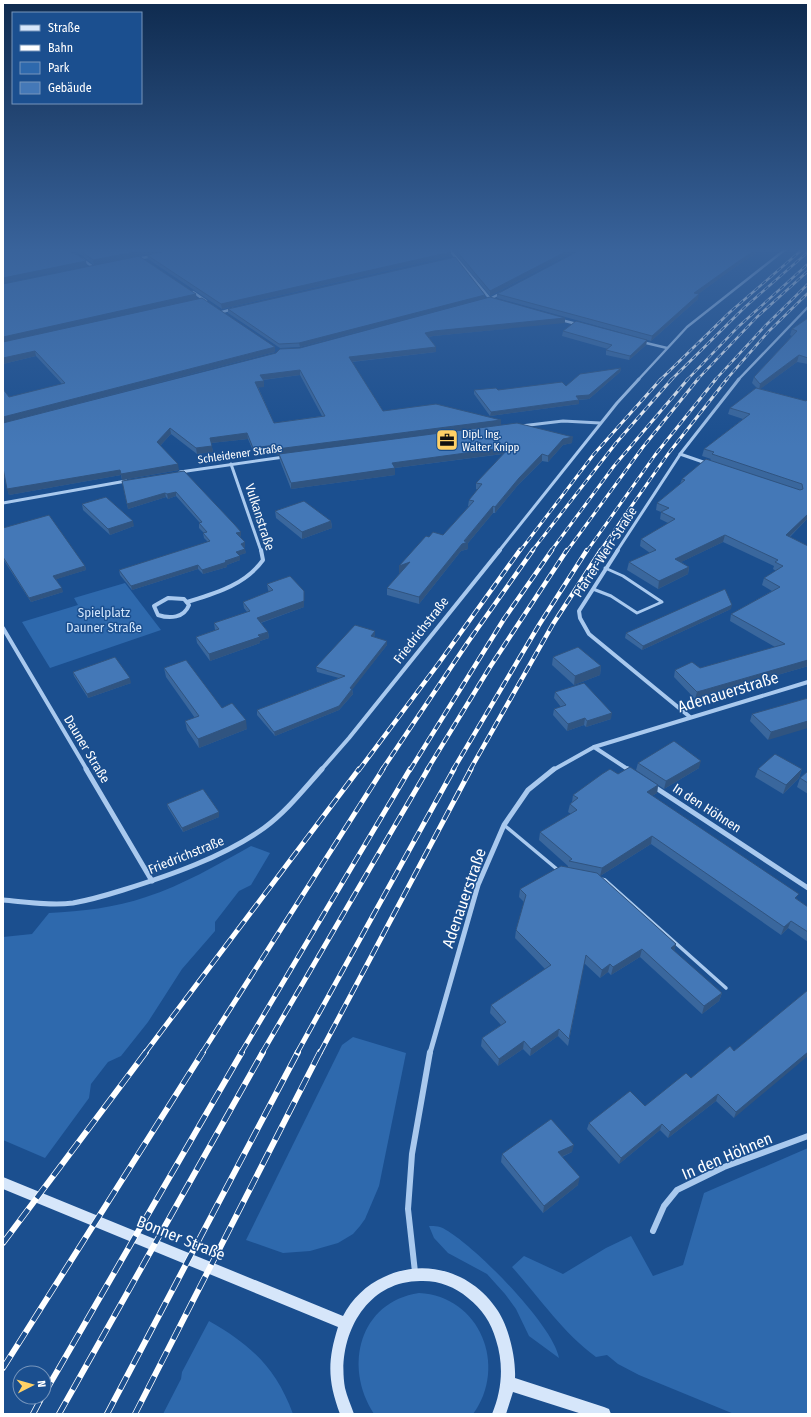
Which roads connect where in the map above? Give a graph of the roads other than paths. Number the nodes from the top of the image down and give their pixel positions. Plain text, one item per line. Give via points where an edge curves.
1 (225, 314) edge
2 (703, 314) edge
3 (802, 314) edge
4 (228, 316) edge
5 (555, 318) edge
6 (585, 326) edge
7 (637, 340) edge
8 (667, 348) junction
9 (600, 423) junction
10 (519, 426) edge
11 (680, 454) junction
12 (292, 456) edge
13 (231, 464) junction
14 (710, 464) edge
15 (174, 473) edge
16 (131, 480) edge
17 (3, 503) edge
18 (605, 568) junction
19 (593, 589) junction
20 (187, 602) junction
21 (3, 628) edge
22 (808, 682) edge
23 (690, 717) junction
24 (594, 747) junction
25 (633, 773) edge
26 (646, 781) edge
27 (504, 825) junction
28 (566, 872) edge
29 (597, 878) edge
30 (152, 881) junction
31 (808, 888) edge
32 (3, 900) edge
33 (726, 988) dead end
34 (808, 1136) edge
35 (3, 1183) edge
36 (653, 1231) dead end
37 (415, 1272) junction
38 (346, 1324) junction
39 (508, 1383) junction
40 (347, 1414) edge
41 (499, 1414) edge
42 (604, 1414) edge

1 - 4 street
2 - 8 street, Friedrichstraße
3 - 11 street, Pfarrer-Werr-Straße via 725,397
5 - 6 street
7 - 8 street
8 - 9 street, Friedrichstraße
9 - 10 street via 562,421
9 - 30 street, Friedrichstraße via 349,738 304,790 266,827 233,848
11 - 14 street
11 - 18 street, Pfarrer-Werr-Straße
12 - 13 street, Schleidener Straße
13 - 15 street, Schleidener Straße
13 - 20 street, Vulkanstraße via 263,560 254,571 238,582 216,593
16 - 17 street
18 - 19 street, Pfarrer-Werr-Straße
18 - 19 lane via 623,576 662,602 637,613 611,596
19 - 23 street, Pfarrer-Werr-Straße via 579,611 589,634
20 - 20 street, Vulkanstraße via 179,598 168,598 158,602 154,609 158,615 172,617 186,611
21 - 30 street, Dauner Straße
22 - 23 street, Adenauerstraße
23 - 24 street, Adenauerstraße
24 - 25 street
24 - 27 street, Adenauerstraße via 555,768 528,790
26 - 31 street, In den Höhnen
27 - 28 lane via 558,870
27 - 37 street, Adenauerstraße via 478,885 431,1049 412,1154 408,1209
29 - 33 lane via 605,880
30 - 32 street, Friedrichstraße via 72,903
34 - 36 street, In den Höhnen via 724,1167 677,1190 664,1206
35 - 38 main road, Bonner Straße
37 - 38 main road via 388,1280 364,1298
37 - 39 main road via 445,1276 472,1291 494,1315 506,1348
38 - 40 main road via 338,1354 338,1386
39 - 41 main road
39 - 42 main road

